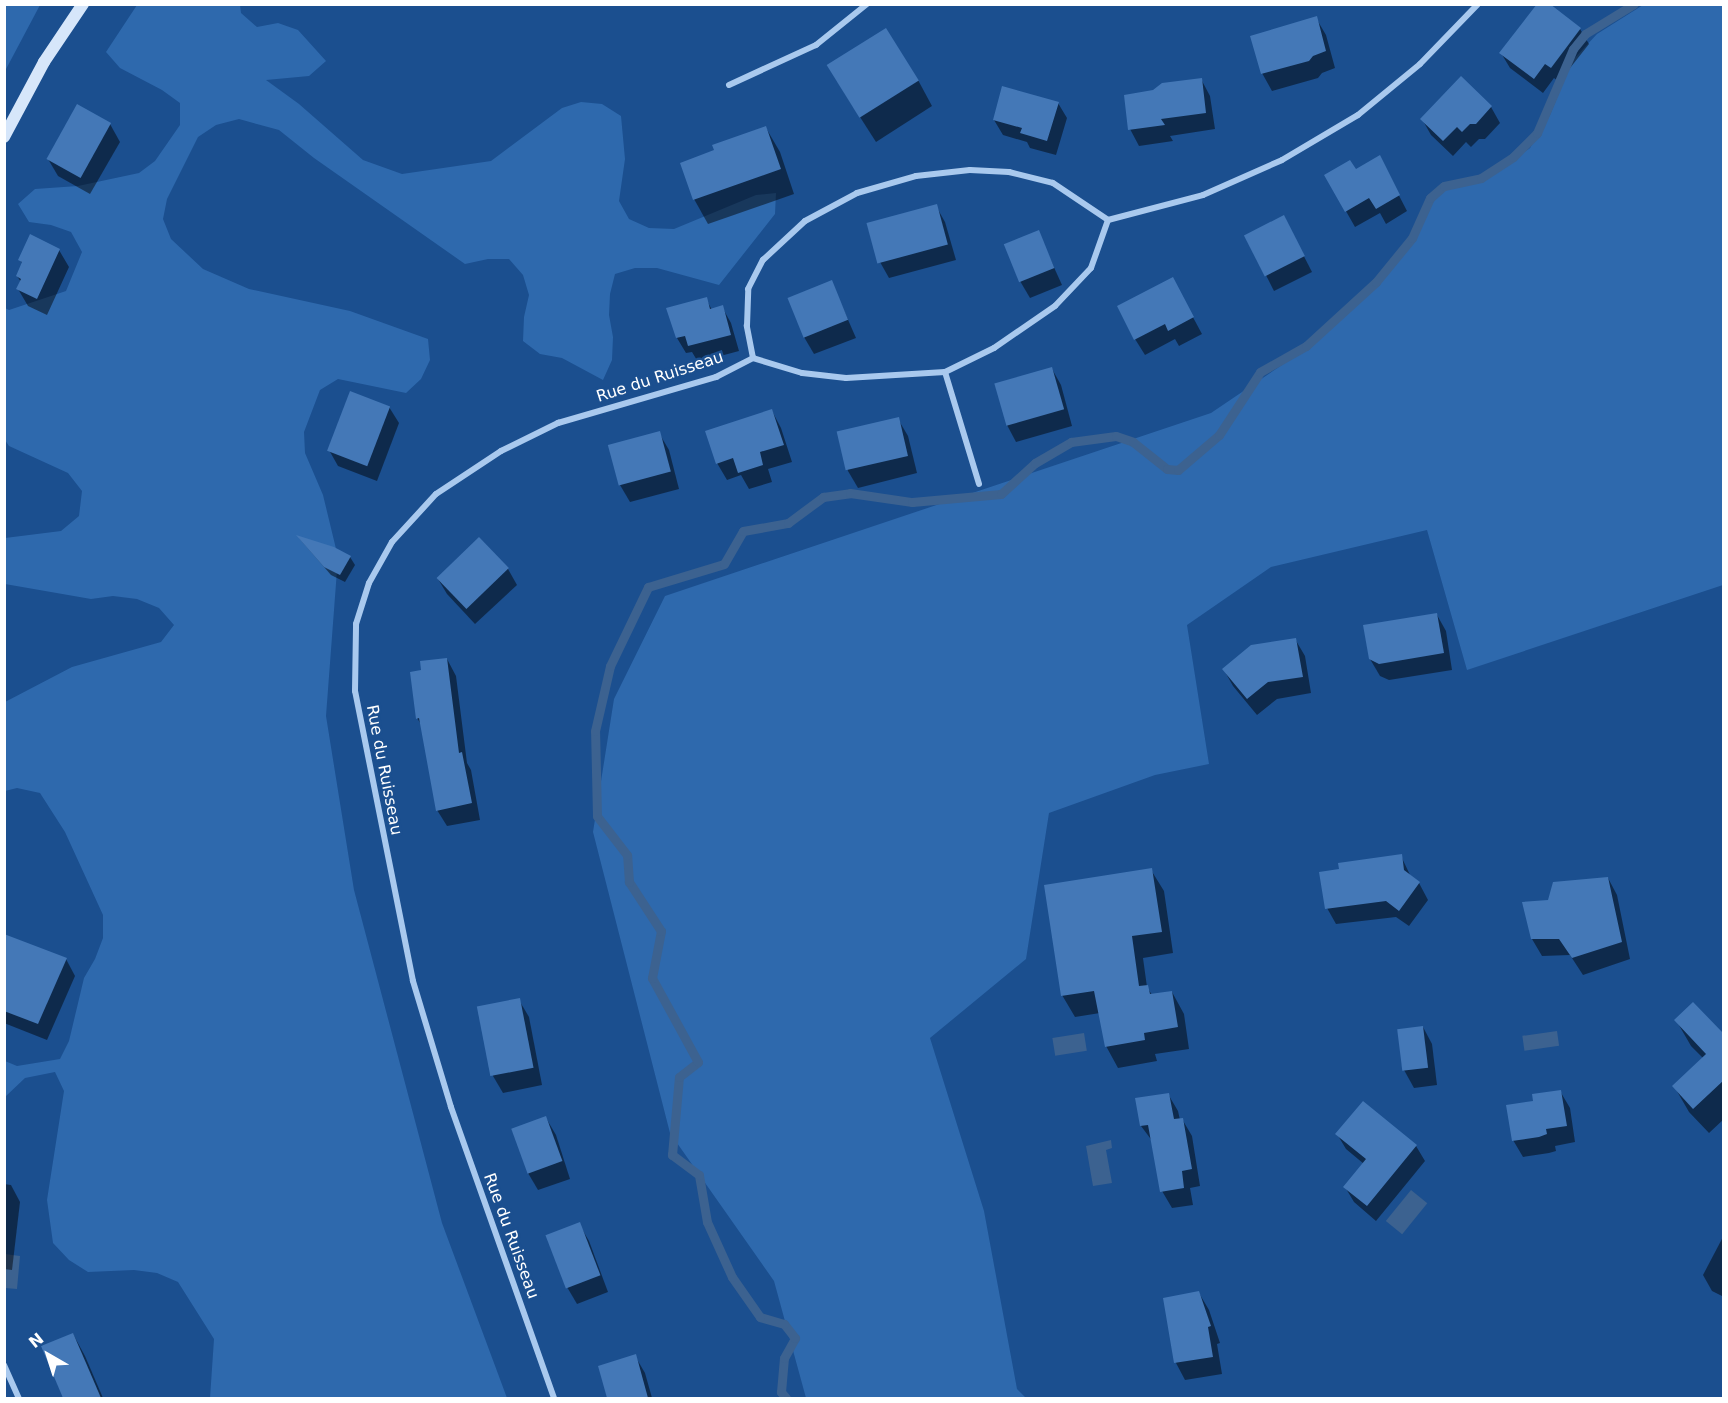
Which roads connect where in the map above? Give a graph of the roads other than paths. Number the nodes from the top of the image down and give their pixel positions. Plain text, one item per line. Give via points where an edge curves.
1 (83, 4) edge
2 (867, 4) edge
3 (1478, 4) edge
4 (729, 85) dead end
5 (4, 137) edge
6 (1108, 220) junction
7 (753, 358) junction
8 (945, 372) junction
9 (979, 484) dead end
10 (4, 1365) edge
11 (19, 1398) edge
12 (554, 1398) edge

1 - 5 main road via 44,62
2 - 4 street via 816,45
3 - 6 street via 1420,64 1358,115 1282,160 1203,195
6 - 7 street via 1053,183 1009,171 970,170 916,176 857,193 805,221 763,260 748,289 747,326
6 - 8 street via 1091,268 1054,306 994,348
7 - 8 street via 802,373 846,378
7 - 12 street, Rue du Ruisseau via 716,377 558,423 482,463 436,494 392,542 369,583 356,624 355,691 413,981 451,1107
8 - 9 street
10 - 11 street

